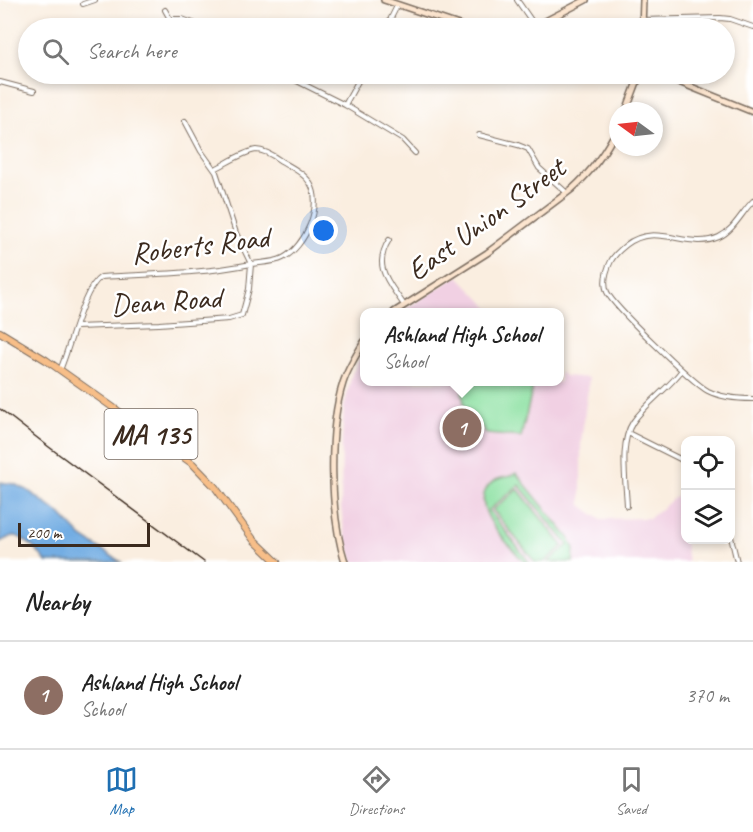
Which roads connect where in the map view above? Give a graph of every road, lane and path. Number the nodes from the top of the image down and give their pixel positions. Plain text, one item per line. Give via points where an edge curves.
1 (95, 0) edge
2 (384, 0) edge
3 (517, 0) edge
4 (586, 0) edge
5 (643, 0) edge
6 (83, 4) dead end
7 (397, 6) junction
8 (165, 10) dead end
9 (169, 18) edge
10 (391, 18) edge
11 (436, 18) edge
12 (528, 18) edge
13 (550, 18) edge
14 (642, 18) edge
15 (735, 21) edge
16 (753, 27) edge
17 (0, 82) edge
18 (303, 84) edge
19 (357, 84) edge
20 (636, 84) edge
21 (683, 84) edge
22 (34, 91) dead end
23 (629, 102) edge
24 (345, 105) junction
25 (753, 112) edge
26 (185, 121) dead end
27 (479, 135) dead end
28 (609, 141) edge
29 (416, 153) dead end
30 (214, 169) junction
31 (567, 193) junction
32 (753, 201) edge
33 (389, 240) dead end
34 (252, 264) junction
35 (404, 305) junction
36 (400, 308) edge
37 (76, 327) junction
38 (0, 332) edge
39 (360, 349) edge
40 (60, 370) junction
41 (682, 370) junction
42 (753, 399) edge
43 (628, 433) junction
44 (681, 460) edge
45 (627, 506) dead end
46 (733, 544) edge
47 (277, 562) edge
48 (345, 562) edge
49 (737, 562) edge

1 - 6 street
2 - 7 street
3 - 12 street
4 - 13 street
5 - 14 street
7 - 10 street
7 - 11 street
8 - 9 street
15 - 16 street
17 - 22 street
18 - 24 street
19 - 24 street
20 - 23 street
21 - 25 street
24 - 29 street via 403,140
26 - 30 street
27 - 31 street via 528,149 539,168
28 - 31 street, East Union Street via 583,179
30 - 34 street via 236,233
30 - 34 street, Roberts Road via 249,152 261,151 293,168 311,184 314,207 299,243 280,260
31 - 35 street, East Union Street via 487,253
32 - 41 street via 718,237 698,242 647,234 629,242 609,264 605,281 610,296
33 - 35 street via 381,254 381,265
34 - 37 street, Roberts Road via 204,272 101,277 91,286
34 - 37 street, Dean Road via 244,310 238,317
35 - 36 street, East Union Street
37 - 40 street, Roberts Road
38 - 40 main road, MA 135
39 - 48 street via 343,383 336,423 334,513
40 - 47 main road, MA 135 via 204,474 248,532
41 - 42 street via 711,392
41 - 43 street via 636,419
43 - 44 street
43 - 45 street
46 - 49 street

